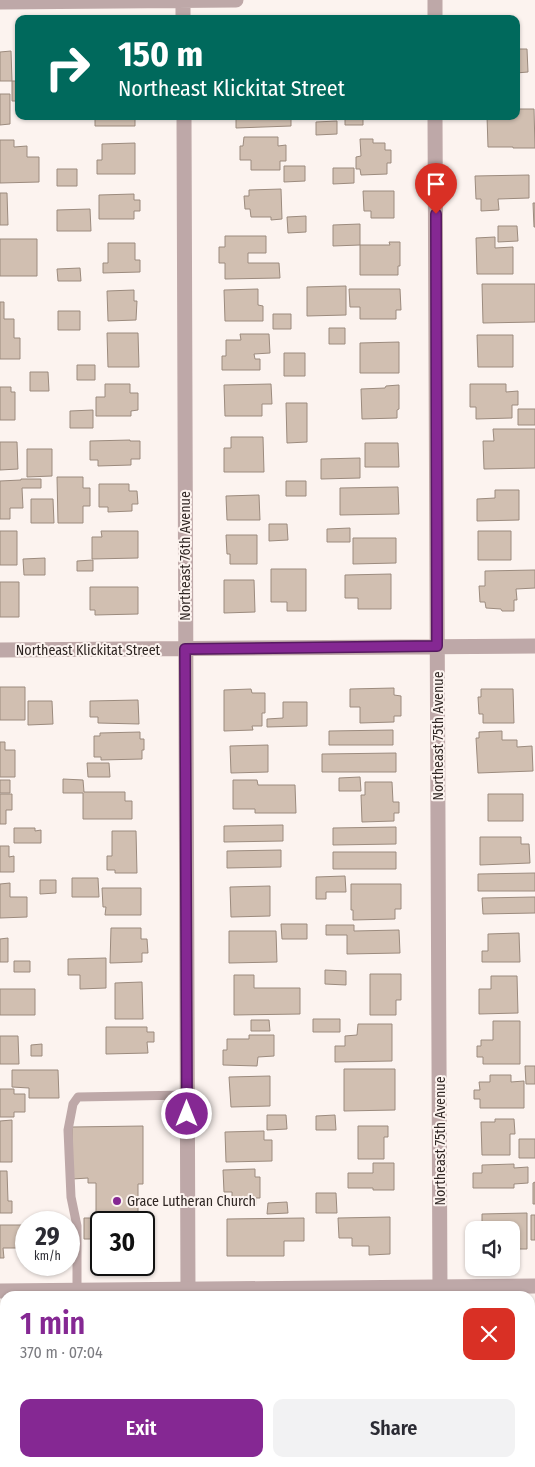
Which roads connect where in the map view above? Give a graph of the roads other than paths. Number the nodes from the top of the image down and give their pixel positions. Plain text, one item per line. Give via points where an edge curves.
1 (183, 0) edge
2 (236, 0) edge
3 (435, 0) edge
4 (0, 2) edge
5 (183, 15) edge
6 (435, 15) edge
7 (184, 120) edge
8 (435, 120) edge
9 (437, 646) junction
10 (535, 646) edge
11 (185, 649) junction
12 (0, 650) edge
13 (187, 1095) junction
14 (535, 1286) edge
15 (77, 1290) junction
16 (0, 1291) edge
17 (114, 1291) edge
18 (188, 1291) edge
19 (440, 1291) edge
20 (456, 1291) edge

1 - 2 street
1 - 4 street
1 - 5 street
3 - 6 street
7 - 11 street, Northeast 76th Avenue
8 - 9 street, Northeast 75th Avenue
9 - 10 street, Northeast Klickitat Street
9 - 11 street, Northeast Klickitat Street
9 - 19 street, Northeast 75th Avenue
11 - 12 street, Northeast Klickitat Street
11 - 13 street, Northeast 76th Avenue
13 - 15 lane via 78,1097 73,1104 68,1130 71,1197 77,1226
13 - 18 street, Northeast 76th Avenue
14 - 20 street
15 - 16 street
15 - 17 street

